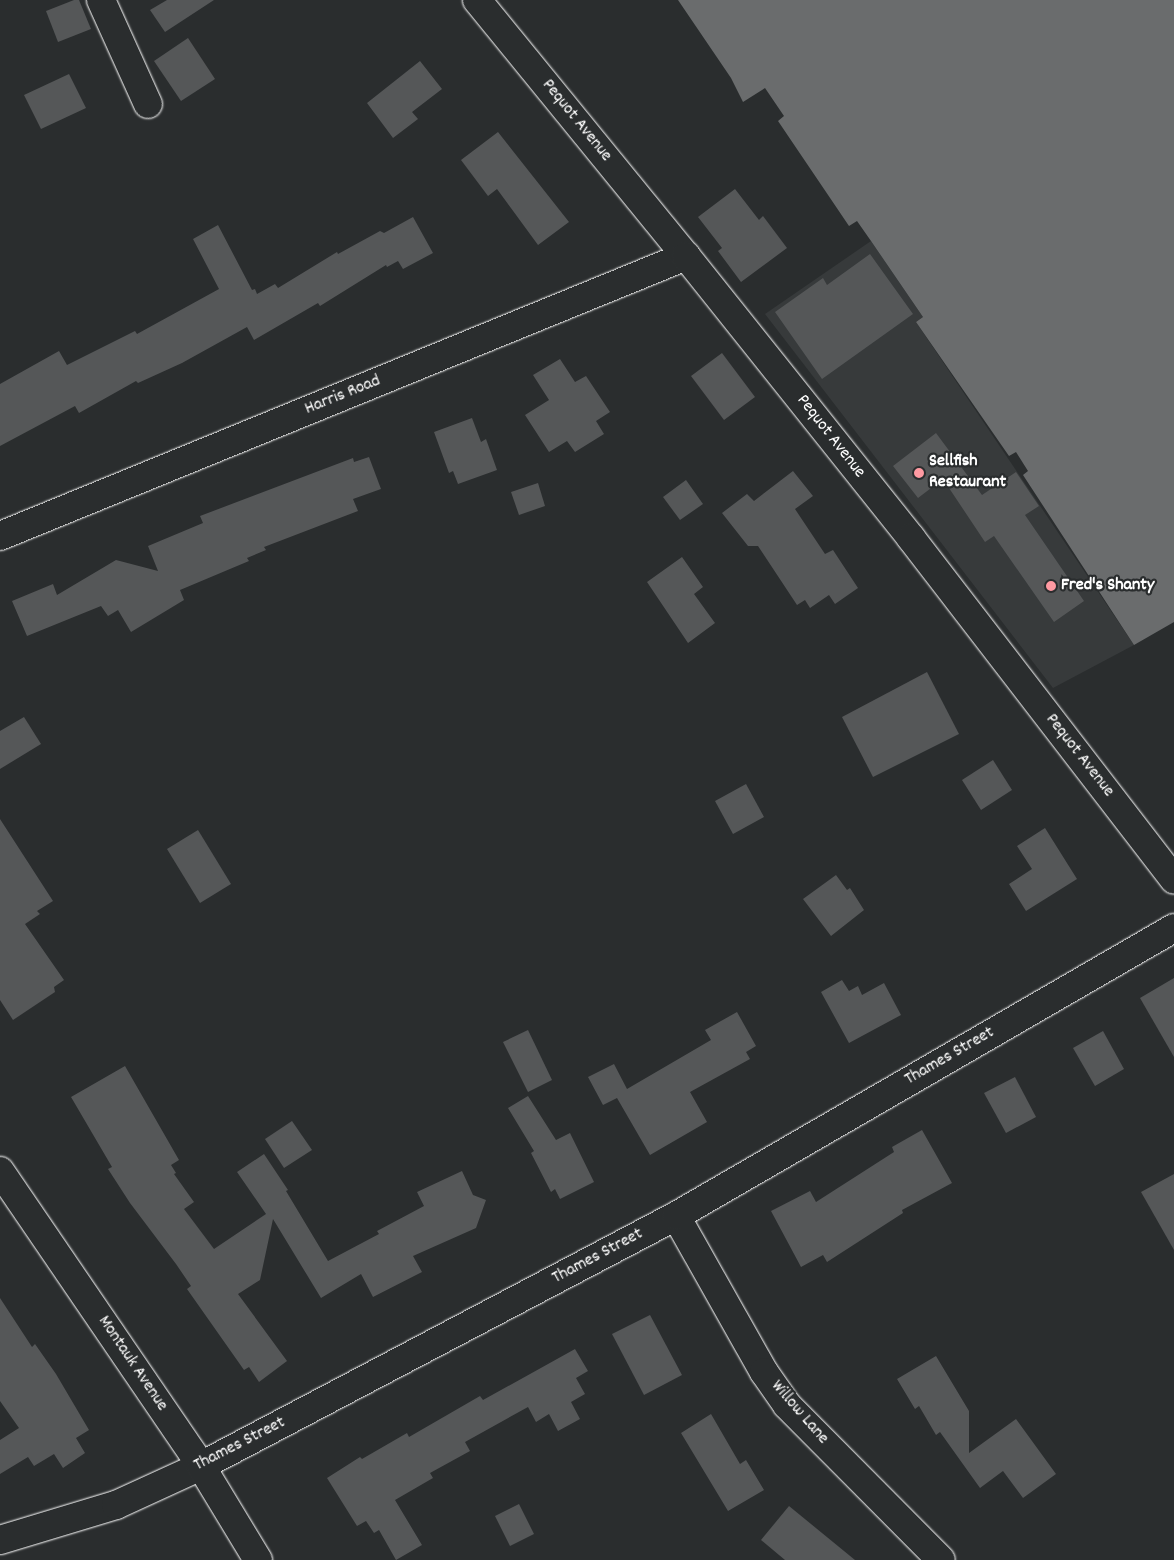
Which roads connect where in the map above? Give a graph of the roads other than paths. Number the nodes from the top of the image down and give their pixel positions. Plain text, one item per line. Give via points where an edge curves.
1 (101, 0) edge
2 (477, 0) edge
3 (148, 104) dead end
4 (686, 256) junction
5 (0, 536) edge
6 (1174, 880) edge
7 (1174, 928) edge
8 (0, 1171) edge
9 (676, 1216) junction
10 (201, 1466) junction
11 (0, 1540) edge
12 (258, 1560) edge
13 (941, 1560) edge

1 - 3 street
2 - 4 street, Pequot Avenue
4 - 5 street, Harris Road
4 - 6 street, Pequot Avenue via 941,577
7 - 9 street, Thames Street
8 - 10 street, Montauk Avenue
9 - 10 street, Thames Street
9 - 13 street, Willow Lane via 764,1372 787,1405
10 - 11 street, Thames Street via 116,1505
10 - 12 street, Montauk Avenue

